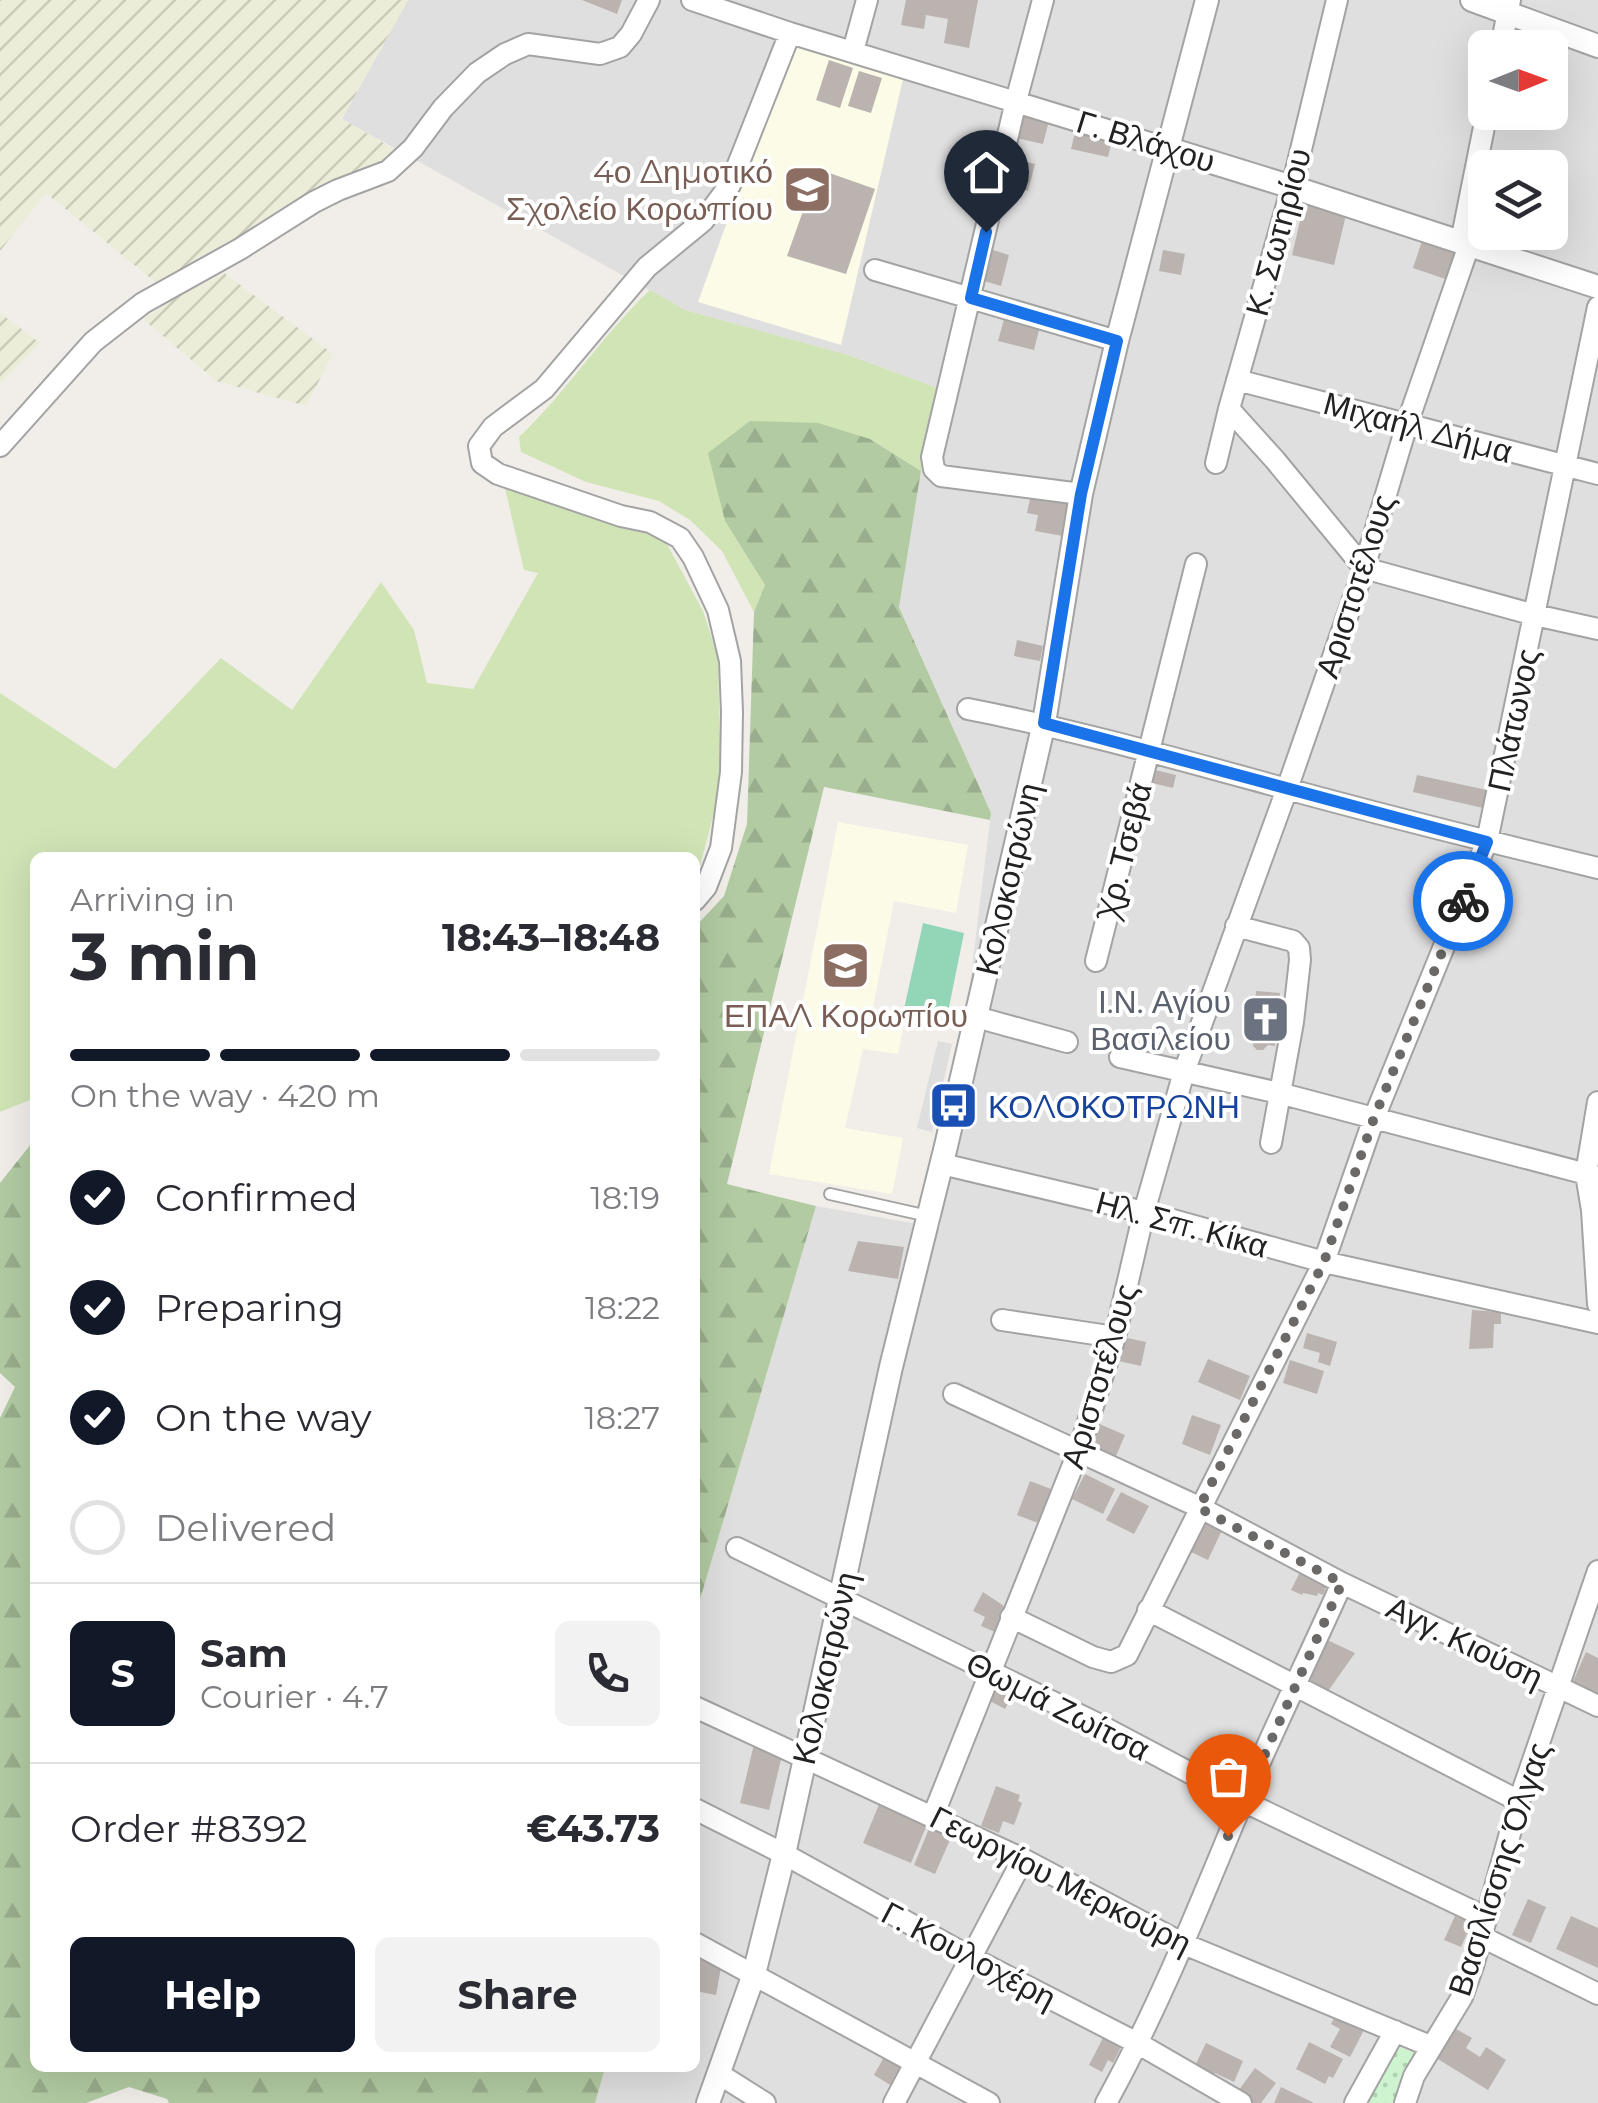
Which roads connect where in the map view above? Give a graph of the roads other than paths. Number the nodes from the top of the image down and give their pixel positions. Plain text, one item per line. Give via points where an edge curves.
1 (649, 0) edge
2 (692, 0) edge
3 (867, 0) edge
4 (1043, 0) edge
5 (1207, 0) edge
6 (1336, 0) edge
7 (1472, 0) edge
8 (1509, 6) edge
9 (790, 33) junction
10 (1598, 46) edge
11 (853, 52) junction
12 (1016, 100) junction
13 (1484, 130) edge
14 (1166, 148) junction
15 (1292, 187) junction
16 (1465, 244) junction
17 (875, 270) dead end
18 (1598, 287) edge
19 (971, 298) junction
20 (1598, 307) edge
21 (1117, 341) junction
22 (1238, 380) junction
23 (1229, 409) junction
24 (1407, 424) junction
25 (0, 446) edge
26 (1216, 463) dead end
27 (1566, 466) junction
28 (1598, 474) edge
29 (1081, 494) junction
30 (1196, 564) dead end
31 (1364, 568) junction
32 (1534, 615) junction
33 (1598, 629) edge
34 (968, 708) dead end
35 (1044, 723) junction
36 (1150, 750) junction
37 (1287, 789) junction
38 (1487, 842) junction
39 (1598, 868) edge
40 (700, 894) edge
41 (1236, 926) junction
42 (1096, 961) dead end
43 (976, 1017) junction
44 (1066, 1042) dead end
45 (1120, 1056) dead end
46 (1184, 1072) junction
47 (1279, 1093) junction
48 (1598, 1102) edge
49 (1374, 1118) junction
50 (1271, 1143) dead end
51 (942, 1164) junction
52 (1592, 1175) edge
53 (830, 1194) dead end
54 (1144, 1212) junction
55 (929, 1216) junction
56 (1324, 1262) junction
57 (1597, 1268) edge
58 (1598, 1304) edge
59 (1002, 1320) dead end
60 (1598, 1323) edge
61 (1115, 1337) junction
62 (954, 1394) dead end
63 (1080, 1450) junction
64 (1199, 1508) junction
65 (737, 1548) dead end
66 (1598, 1571) edge
67 (1342, 1583) junction
68 (840, 1598) junction
69 (1593, 1606) edge
70 (1148, 1610) junction
71 (1011, 1617) junction
72 (990, 1671) junction
73 (1558, 1686) junction
74 (1295, 1687) junction
75 (1598, 1706) edge
76 (700, 1709) edge
77 (805, 1758) junction
78 (1243, 1800) junction
79 (1519, 1801) junction
80 (700, 1812) edge
81 (933, 1816) junction
82 (784, 1854) junction
83 (1023, 1859) junction
84 (1484, 1927) junction
85 (1184, 1944) junction
86 (700, 1946) edge
87 (972, 1958) junction
88 (754, 1974) junction
89 (1598, 1994) edge
90 (1395, 2031) junction
91 (1138, 2044) junction
92 (1430, 2046) junction
93 (914, 2063) junction
94 (719, 2074) junction
95 (708, 2103) edge
96 (764, 2103) edge
97 (894, 2103) edge
98 (990, 2103) edge
99 (1106, 2103) edge
100 (1241, 2103) edge
101 (1355, 2103) edge
102 (1405, 2103) edge

1 - 25 street via 620,47 600,54 528,44 477,73 388,172 314,202 143,303 93,342
2 - 9 street, Γ. Βλάχου
3 - 11 street
4 - 12 street
5 - 14 street, Κολοκοτρώνη
6 - 15 street, Κ. Σωτηρίου
7 - 8 street
8 - 10 street
9 - 11 street, Γ. Βλάχου
9 - 40 street via 730,185 702,221 647,267 544,389 493,427 480,446 482,463 498,474 650,522 680,538 693,557 718,610 732,712 721,848
11 - 12 street, Γ. Βλάχου
12 - 14 street, Γ. Βλάχου
12 - 19 street
13 - 16 street, Αριστοτέλους
14 - 15 street, Γ. Βλάχου
14 - 21 street, Κολοκοτρώνη
15 - 16 street, Γ. Βλάχου
15 - 22 street, Κ. Σωτηρίου
16 - 18 street, Γ. Βλάχου
16 - 24 street, Αριστοτέλους
17 - 19 street
19 - 21 street
19 - 29 street via 934,469 941,476
20 - 27 street, Πλάτωνος
21 - 29 street, Κολοκοτρώνη
22 - 23 street, Κ. Σωτηρίου
22 - 24 street, Μιχαήλ Δήμα
23 - 26 street, Κ. Σωτηρίου
23 - 31 street
24 - 27 street, Μιχαήλ Δήμα
24 - 31 street, Αριστοτέλους
27 - 28 street, Μιχαήλ Δήμα
27 - 32 street, Πλάτωνος
29 - 35 street, Κολοκοτρώνη
30 - 36 street, Χρ. Τσεβά
31 - 32 street
31 - 37 street, Αριστοτέλους
32 - 33 street
32 - 38 street, Πλάτωνος
34 - 35 street
35 - 36 street
35 - 43 street, Κολοκοτρώνη
36 - 37 street
36 - 42 street, Χρ. Τσεβά
37 - 38 street
37 - 41 street, Αριστοτέλους
38 - 39 street
38 - 49 street, Πλάτωνος
41 - 46 street, Αριστοτέλους
41 - 47 street via 1299,948
43 - 44 street
43 - 51 street, Κολοκοτρώνη
45 - 46 street
46 - 47 street
46 - 54 street, Αριστοτέλους
47 - 49 street
47 - 50 street
48 - 52 street
49 - 52 street
49 - 56 street, Πλάτωνος
51 - 54 street, Ηλ. Σπ. Κίκα
51 - 55 street, Κολοκοτρώνη
52 - 57 street
53 - 55 lane
54 - 56 street, Ηλ. Σπ. Κίκα
54 - 61 street, Αριστοτέλους
55 - 68 street, Κολοκοτρώνη
56 - 60 street, Ηλ. Σπ. Κίκα
56 - 64 street, Πλάτωνος
57 - 58 street
59 - 61 street
61 - 63 street, Αριστοτέλους
62 - 63 street, Αγγ. Κιούση
63 - 64 street, Αγγ. Κιούση
63 - 71 street, Αριστοτέλους
64 - 67 street, Αγγ. Κιούση
64 - 70 street, Πλάτωνος
65 - 68 street, Θωμά Ζωίτσα
66 - 69 street, Βασιλίσσης Όλγας
67 - 73 street, Αγγ. Κιούση
67 - 74 street
68 - 72 street, Θωμά Ζωίτσα
68 - 77 street, Κολοκοτρώνη
69 - 73 street, Βασιλίσσης Όλγας
70 - 71 street, Πλάτωνος via 1127,1655 1111,1662
70 - 74 street
71 - 72 street, Αριστοτέλους
72 - 78 street, Θωμά Ζωίτσα
72 - 81 street, Αριστοτέλους
73 - 75 street, Αγγ. Κιούση
73 - 79 street, Βασιλίσσης Όλγας
74 - 78 street
74 - 79 street
76 - 77 street, Γεωργίου Μερκούρη
77 - 81 street, Γεωργίου Μερκούρη
77 - 82 street, Κολοκοτρώνη
78 - 84 street, Θωμά Ζωίτσα
78 - 85 street
79 - 84 street, Βασιλίσσης Όλγας
80 - 82 street, Γ. Κουλοχέρη
81 - 83 street, Γεωργίου Μερκούρη
82 - 87 street, Γ. Κουλοχέρη
82 - 88 street, Κολοκοτρώνη
83 - 85 street, Γεωργίου Μερκούρη
83 - 87 street
84 - 89 street, Θωμά Ζωίτσα
84 - 92 street, Βασιλίσσης Όλγας via 1462,1997
85 - 90 street, Γεωργίου Μερκούρη
85 - 91 street
86 - 88 street
87 - 91 street, Γ. Κουλοχέρη
87 - 93 street
88 - 93 street
88 - 94 street, Κολοκοτρώνη
90 - 92 street, Γεωργίου Μερκούρη
90 - 101 street
91 - 99 street
91 - 100 street, Γ. Κουλοχέρη
92 - 102 street, Βασιλίσσης Όλγας
93 - 97 street
93 - 98 street
94 - 95 street, Κολοκοτρώνη
94 - 96 street

